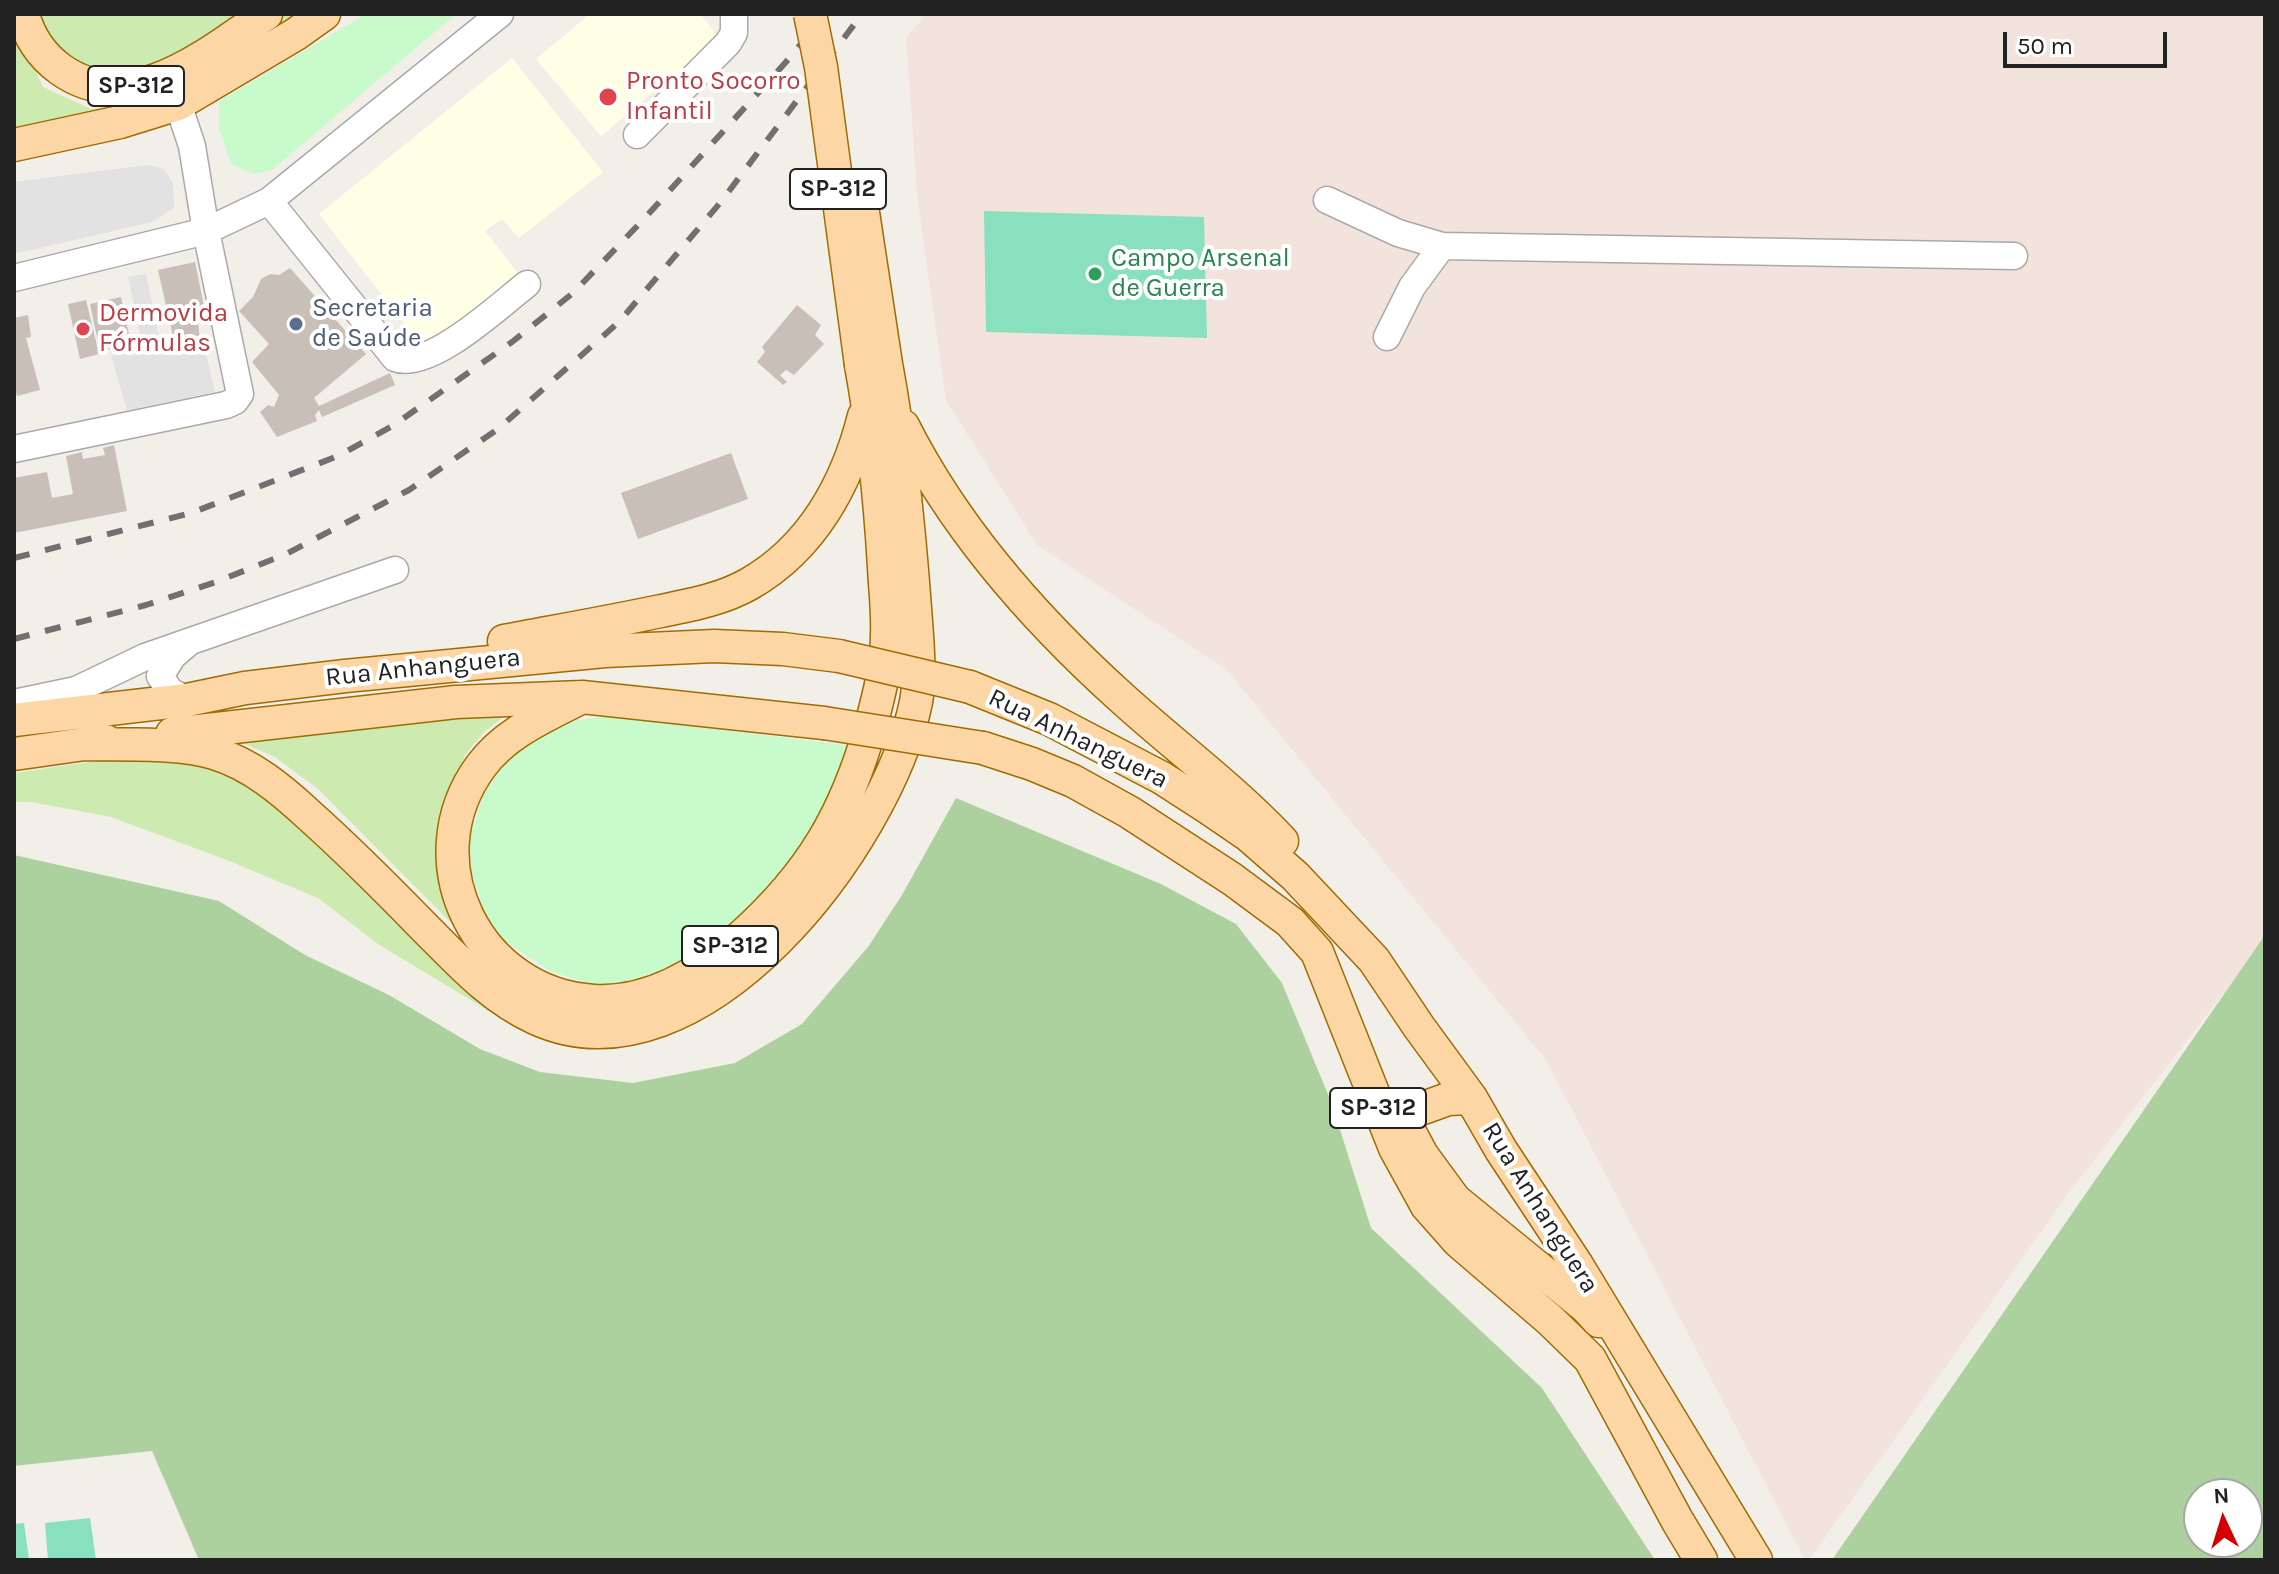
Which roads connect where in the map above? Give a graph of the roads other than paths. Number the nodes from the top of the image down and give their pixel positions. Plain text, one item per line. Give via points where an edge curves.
1 (23, 14) edge
2 (266, 14) edge
3 (324, 14) edge
4 (500, 14) edge
5 (734, 14) edge
6 (810, 14) edge
7 (830, 14) edge
8 (178, 104) junction
9 (637, 135) dead end
10 (14, 145) edge
11 (1327, 200) dead end
12 (269, 201) junction
13 (206, 231) junction
14 (1442, 246) junction
15 (2014, 256) dead end
16 (14, 278) edge
17 (527, 284) dead end
18 (1387, 337) dead end
19 (873, 364) junction
20 (881, 405) junction
21 (14, 449) edge
22 (395, 570) dead end
23 (192, 639) junction
24 (245, 688) junction
25 (582, 697) junction
26 (187, 700) junction
27 (14, 703) edge
28 (14, 720) edge
29 (84, 744) junction
30 (14, 754) edge
31 (1336, 919) junction
32 (1374, 960) junction
33 (1471, 1098) junction
34 (1401, 1116) junction
35 (1395, 1148) junction
36 (1650, 1386) junction
37 (1701, 1560) edge
38 (1756, 1560) edge

1 - 2 main road, SP-312 via 39,51 51,62 73,79 109,88 154,82 195,62
3 - 8 main road
4 - 12 street
5 - 9 street via 728,43
6 - 19 main road, SP-312, bridge
7 - 19 main road, SP-312, bridge via 840,55
8 - 10 main road
8 - 13 street via 192,146
11 - 14 street via 1398,233
12 - 13 street
12 - 17 street via 395,358 406,362 444,347
13 - 16 street
13 - 21 street via 240,394 235,401
14 - 15 street
14 - 18 street via 1412,287
19 - 20 main road, SP-312
20 - 24 main road via 813,529 749,584 704,602 622,619
20 - 25 main road, SP-312 via 887,636 880,691 857,774 802,872 731,946 673,985 615,1001 567,997 515,976 468,918 455,881 453,835 479,769 520,730
20 - 29 main road via 912,569 917,638 917,699 901,751 863,827 790,929 711,997 670,1018 628,1029 585,1031 536,1019 467,970 321,826 250,769 209,751
20 - 32 main road, SP-312 via 1009,584 1113,690 1273,832
22 - 23 street
23 - 26 street via 160,676 170,691
23 - 27 street via 76,690
24 - 26 main road, Rua Anhanguera
24 - 31 main road, Rua Anhanguera, bridge via 605,651 714,646 839,656 970,687 1049,719 1162,778 1248,835
25 - 29 main road, Rua Anhanguera via 456,702
25 - 35 main road, Rua Anhanguera / SP-312, bridge via 824,723 983,748 1109,800 1232,879 1290,922 1317,952
26 - 28 main road, Rua Anhanguera
29 - 30 main road, Rua Anhanguera
31 - 32 main road, Rua Anhanguera
31 - 34 main road via 1335,951
32 - 33 main road, Rua Anhanguera / SP-312
33 - 34 main road via 1448,1099
33 - 36 main road, Rua Anhanguera / SP-312
34 - 35 main road
34 - 36 main road via 1455,1200 1586,1307
35 - 37 main road, Rua Anhanguera / SP-312 via 1440,1223 1590,1359
36 - 38 main road, Rua Anhanguera / SP-312

